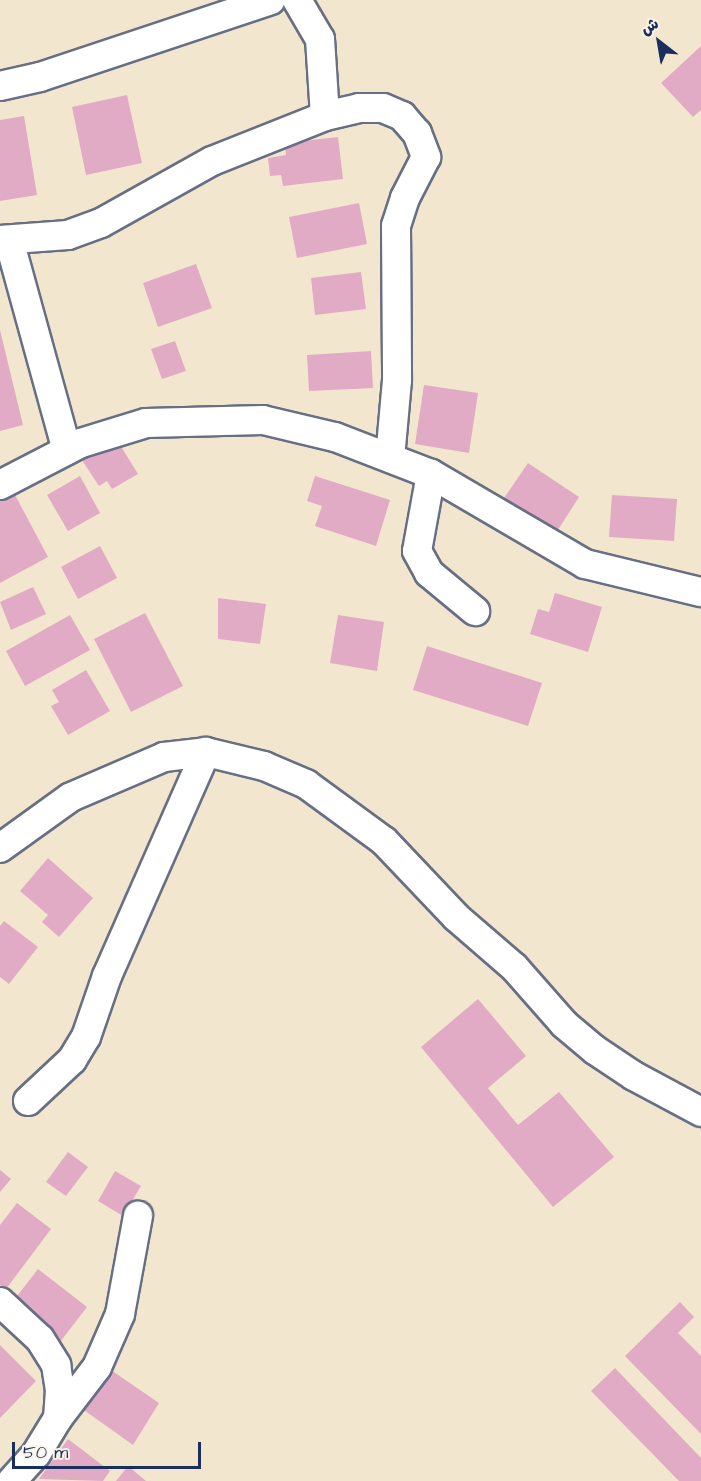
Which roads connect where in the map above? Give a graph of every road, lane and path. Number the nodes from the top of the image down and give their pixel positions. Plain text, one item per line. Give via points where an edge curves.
1 (271, 0) edge
2 (297, 0) edge
3 (0, 86) edge
4 (325, 116) junction
5 (5, 240) edge
6 (67, 450) junction
7 (390, 458) junction
8 (431, 474) junction
9 (0, 485) edge
10 (701, 592) edge
11 (475, 611) dead end
12 (206, 752) junction
13 (0, 848) edge
14 (28, 1101) dead end
15 (698, 1114) edge
16 (138, 1216) dead end
17 (0, 1302) edge
18 (58, 1418) junction
19 (12, 1481) edge

1 - 3 street via 61,71
2 - 4 street via 320,39
4 - 5 street via 212,161 101,223 68,235
4 - 7 street via 359,108 402,116 417,134 426,157 396,226 397,380
5 - 6 street
6 - 7 street via 146,423 263,420 335,437
6 - 9 street
7 - 8 street
8 - 10 street via 585,564
8 - 11 street via 417,551 429,573
12 - 13 street via 164,757 71,797
12 - 14 street via 122,940 86,1037 72,1060
12 - 15 street via 264,766 306,784 345,810 393,849 456,917 514,968 564,1024 634,1076
16 - 18 street via 120,1314 97,1367
17 - 18 street via 40,1339 56,1365
18 - 19 street via 36,1454

